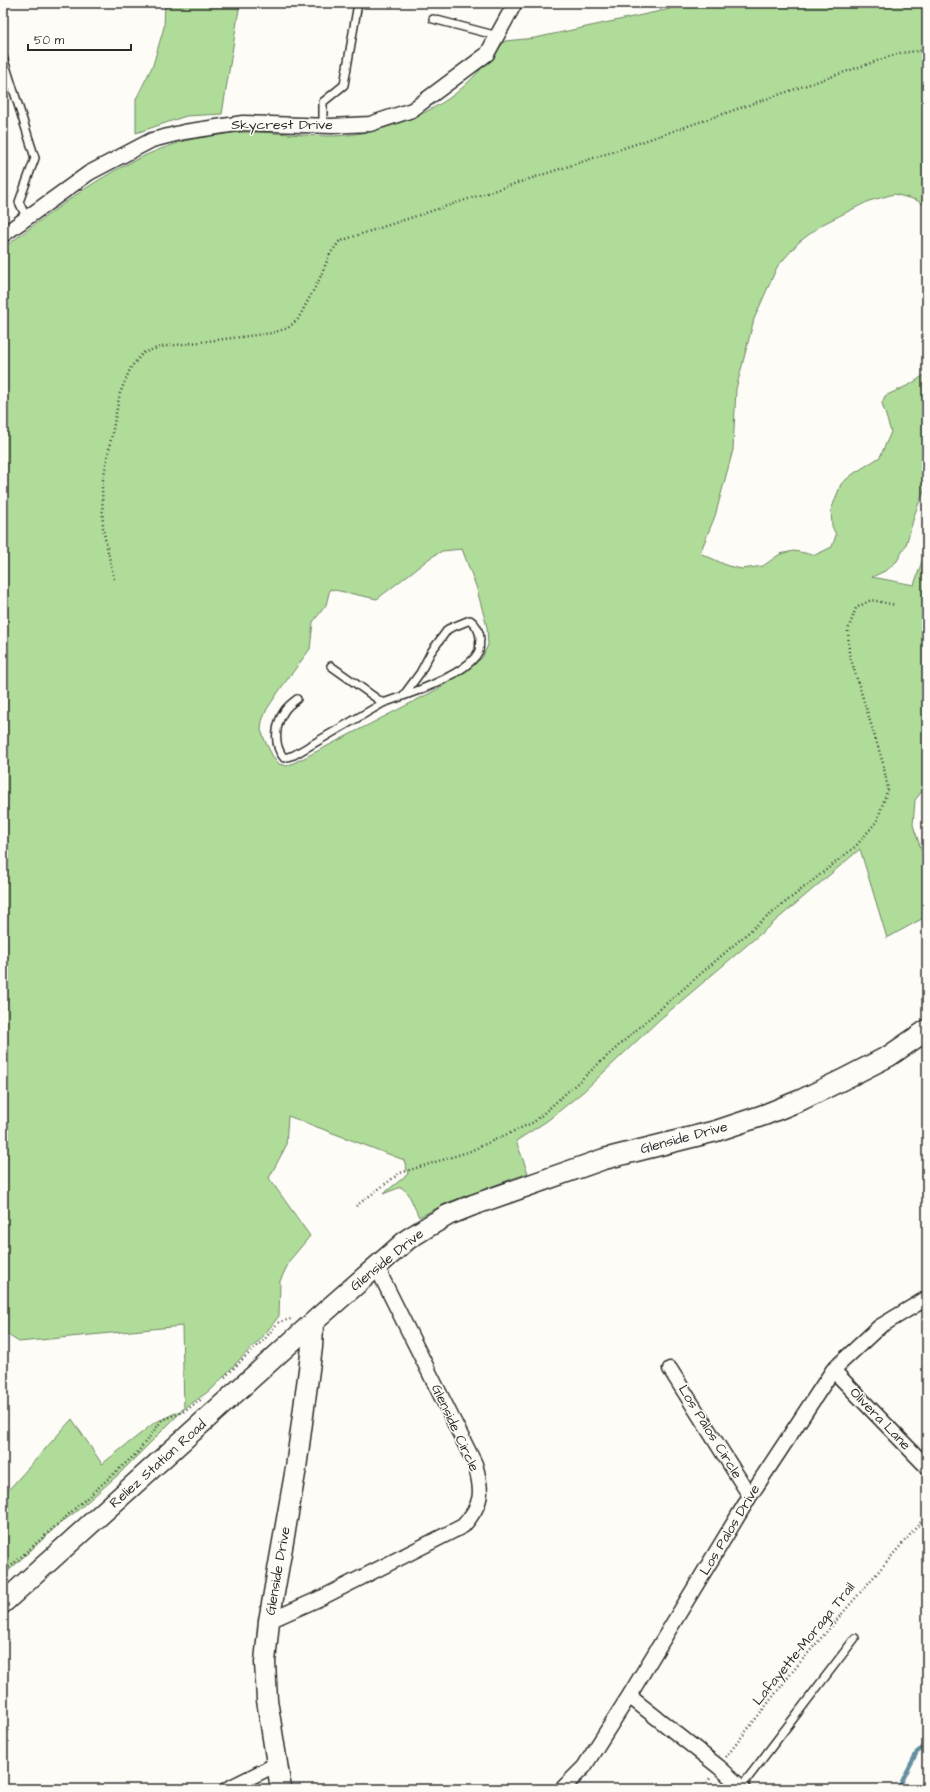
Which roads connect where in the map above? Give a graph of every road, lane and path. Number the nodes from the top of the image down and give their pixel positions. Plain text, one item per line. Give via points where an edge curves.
1 (358, 3) edge
2 (516, 3) edge
3 (925, 3) edge
4 (927, 5) edge
5 (433, 19) dead end
6 (498, 36) junction
7 (927, 50) edge
8 (3, 57) edge
9 (323, 125) junction
10 (27, 219) junction
11 (3, 235) edge
12 (114, 579) dead end
13 (896, 605) dead end
14 (331, 666) dead end
15 (403, 696) junction
16 (297, 699) dead end
17 (383, 703) junction
18 (927, 1030) edge
19 (356, 1206) dead end
20 (378, 1265) junction
21 (927, 1298) edge
22 (305, 1321) junction
23 (670, 1369) dead end
24 (832, 1370) junction
25 (223, 1380) dead end
26 (207, 1395) dead end
27 (927, 1467) edge
28 (750, 1496) junction
29 (927, 1515) edge
30 (3, 1572) edge
31 (3, 1603) edge
32 (269, 1621) junction
33 (855, 1638) dead end
34 (629, 1696) junction
35 (277, 1764) junction
36 (719, 1767) junction
37 (742, 1788) edge
38 (227, 1789) edge
39 (281, 1789) edge
40 (562, 1789) edge
41 (702, 1789) edge

1 - 9 lane via 344,85 323,102
2 - 6 street, Skycrest Drive
3 - 4 path
5 - 6 lane
6 - 9 street, Skycrest Drive via 487,54 412,110 370,124
7 - 12 path via 900,53 622,149 346,238 339,242 330,254 298,319 288,328 272,333 160,347 143,353 131,367 120,393 102,485 103,529
8 - 10 lane via 35,158 19,202
9 - 10 street, Skycrest Drive via 243,123 152,140 89,173
10 - 11 street, Skycrest Drive
13 - 19 path via 871,600 856,608 848,630 849,653 883,763 888,789 878,821 856,846 757,925 534,1122 468,1152 400,1173
14 - 17 lane
15 - 15 lane via 448,629 470,620 475,624 480,636 479,650 474,658 456,672 427,688
15 - 17 lane
16 - 17 lane via 285,710 276,729 278,752 284,758 294,755
18 - 20 street, Glenside Drive via 890,1056 801,1100 764,1115 716,1131 604,1159 448,1215 408,1239
20 - 22 street, Glenside Drive
20 - 32 street, Glenside Circle via 383,1280 475,1464 481,1495 477,1509 463,1526 324,1597
21 - 24 street, Los Palos Drive via 879,1327
22 - 25 path via 279,1322
22 - 31 street, Reliez Station Road
22 - 32 street, Glenside Drive via 312,1347 296,1468
23 - 28 street, Los Palos Circle
24 - 27 street, Olivera Lane
24 - 28 street, Los Palos Drive
26 - 30 path via 185,1411 162,1420 137,1453
28 - 34 street, Los Palos Drive
29 - 36 path, Lafayette-Moraga Trail via 797,1666
32 - 35 street, Glenside Drive via 265,1662 267,1700
33 - 37 lane
34 - 36 street
34 - 40 street, Los Palos Drive via 584,1767
35 - 38 street
35 - 39 street, Glenside Drive
36 - 37 street
36 - 41 path, Lafayette-Moraga Trail

